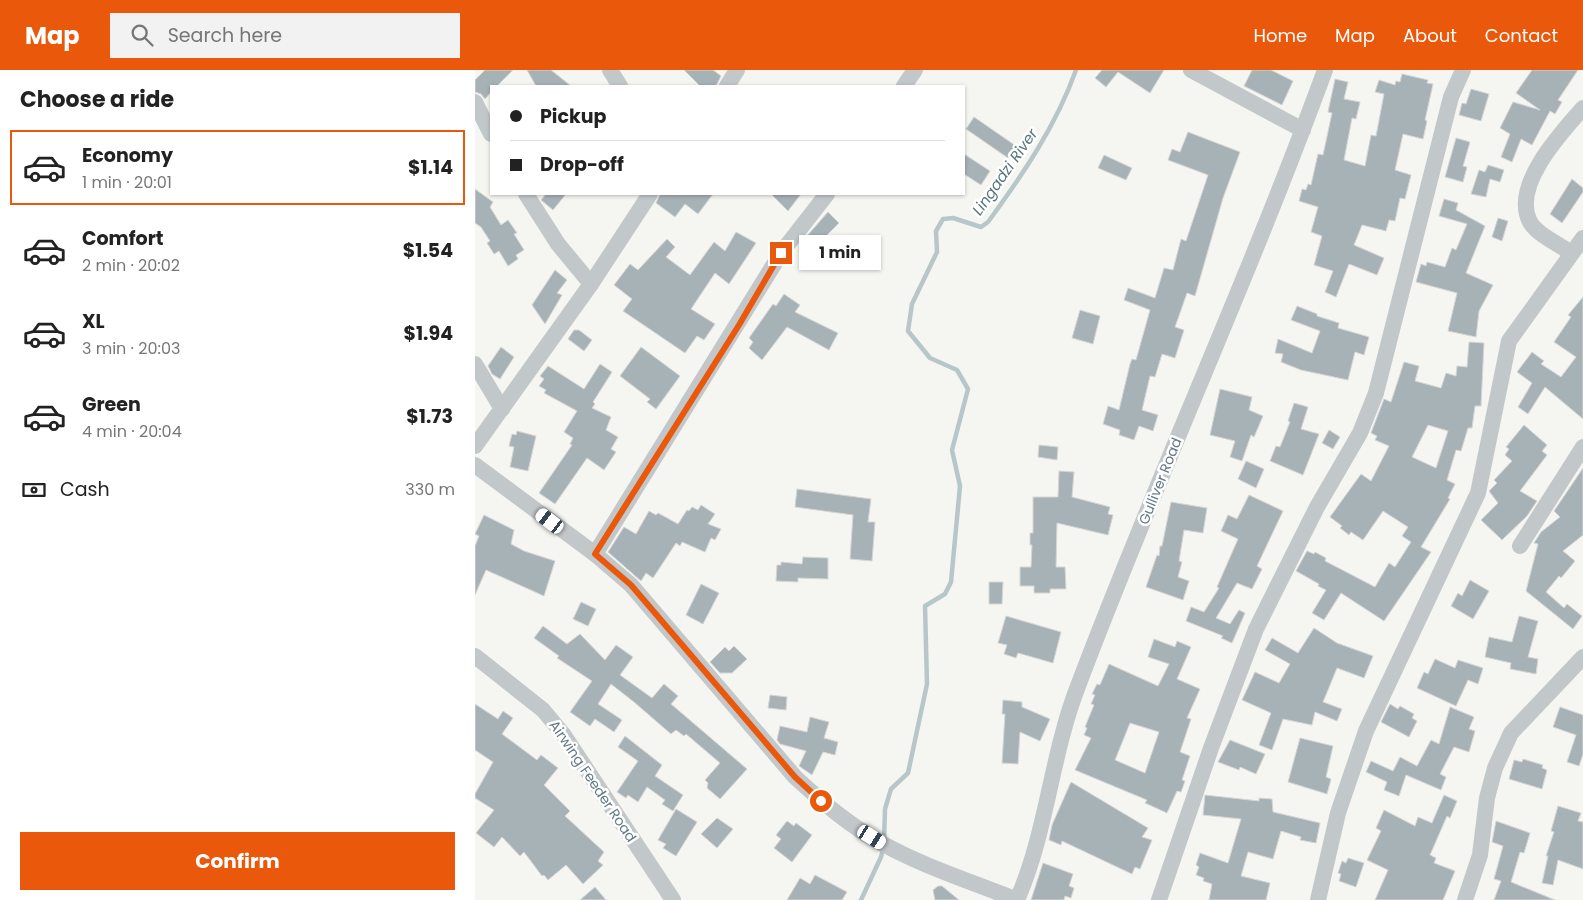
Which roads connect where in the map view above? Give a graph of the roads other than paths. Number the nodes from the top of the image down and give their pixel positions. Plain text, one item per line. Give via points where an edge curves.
1 (610, 70) edge
2 (737, 70) edge
3 (915, 70) edge
4 (1191, 70) edge
5 (1325, 70) edge
6 (1463, 70) edge
7 (619, 85) edge
8 (728, 85) edge
9 (904, 85) edge
10 (475, 102) edge
11 (1583, 108) edge
12 (1303, 130) junction
13 (490, 132) edge
14 (527, 195) edge
15 (649, 195) edge
16 (826, 195) edge
17 (1583, 238) edge
18 (1571, 253) junction
19 (591, 284) junction
20 (475, 364) edge
21 (502, 409) junction
22 (475, 446) edge
23 (1583, 447) edge
24 (475, 465) edge
25 (1520, 546) dead end
26 (595, 554) junction
27 (475, 656) edge
28 (1583, 657) edge
29 (673, 900) edge
30 (1017, 900) edge
31 (1159, 900) edge
32 (1318, 900) edge
33 (1465, 900) edge

1 - 7 street
2 - 8 street
3 - 9 street
4 - 12 street
5 - 12 street, Gulliver Road
6 - 31 street via 1451,97 1376,393 1360,433 1317,507 1256,629
10 - 13 street
11 - 18 street via 1540,163 1525,205 1529,222
12 - 30 street, Gulliver Road via 1069,708 1033,856
14 - 19 street via 558,244
15 - 19 street
16 - 26 street via 781,253
17 - 18 street
18 - 32 street via 1509,341 1478,493 1366,731 1338,813
19 - 21 street
20 - 21 street
21 - 22 street
23 - 25 street
24 - 26 street
26 - 30 street via 631,585 795,777 821,801 884,844
27 - 29 street, Airwing Feeder Road via 543,710 563,734
28 - 33 street via 1511,733 1495,768 1487,798 1480,855

